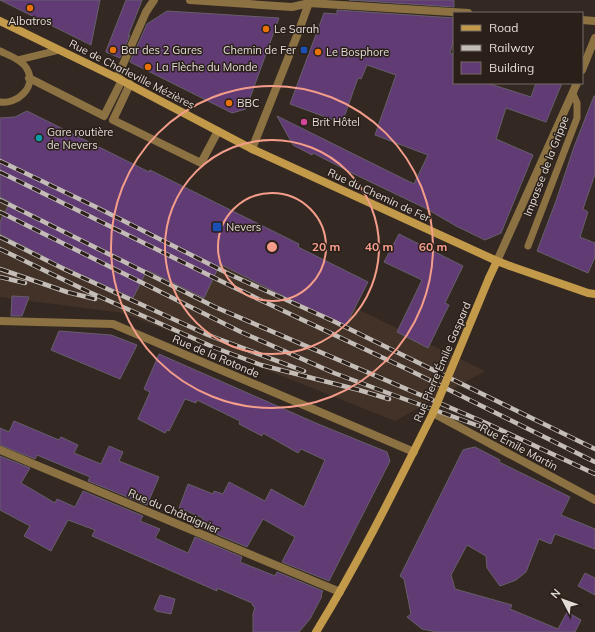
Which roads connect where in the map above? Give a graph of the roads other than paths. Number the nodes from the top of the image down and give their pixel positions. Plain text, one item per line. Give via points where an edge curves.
1 (154, 0) edge
2 (190, 0) edge
3 (310, 1) edge
4 (455, 12) edge
5 (583, 20) edge
6 (0, 21) edge
7 (595, 21) edge
8 (595, 38) edge
9 (59, 50) junction
10 (0, 51) edge
11 (18, 60) junction
12 (583, 68) edge
13 (29, 78) junction
14 (119, 79) junction
15 (130, 84) junction
16 (577, 84) edge
17 (573, 94) junction
18 (0, 102) edge
19 (218, 131) junction
20 (252, 149) junction
21 (528, 246) dead end
22 (497, 261) junction
23 (595, 294) edge
24 (0, 321) edge
25 (433, 413) junction
26 (0, 450) edge
27 (414, 452) junction
28 (595, 500) edge
29 (340, 592) junction
30 (316, 632) edge

1 - 14 street via 146,12
2 - 3 street via 292,7
3 - 4 street
3 - 20 street
5 - 7 street
6 - 9 main road, Rue de Charleville Mézières
8 - 12 street
9 - 11 lane
9 - 14 main road, Rue de Charleville Mézières
10 - 11 lane
11 - 13 lane via 25,66
13 - 14 street via 104,116
13 - 18 lane via 29,84 22,96 15,101
14 - 15 main road, Rue de Charleville Mézières
15 - 19 main road, Rue de Charleville Mézières
15 - 19 street via 113,120 201,163
16 - 17 street, Rue Pierre Émile Gaspard
17 - 21 lane, Impasse de la Grippe via 577,103 577,118
17 - 22 street, Rue Pierre Émile Gaspard
19 - 20 main road, Rue de Charleville Mézières
20 - 22 main road, Rue du Chemin de Fer
22 - 23 main road, Rue du Chemin de Fer, bridge
22 - 25 main road, Rue Pierre Émile Gaspard, bridge
24 - 27 street, Rue de la Rotonde via 113,324
25 - 27 main road, Rue Pierre Émile Gaspard
25 - 28 street, Rue Émile Martin
26 - 29 street, Rue du Châtaignier
27 - 29 main road, Rue Pierre Émile Gaspard
29 - 30 main road, Rue Pierre Émile Gaspard

